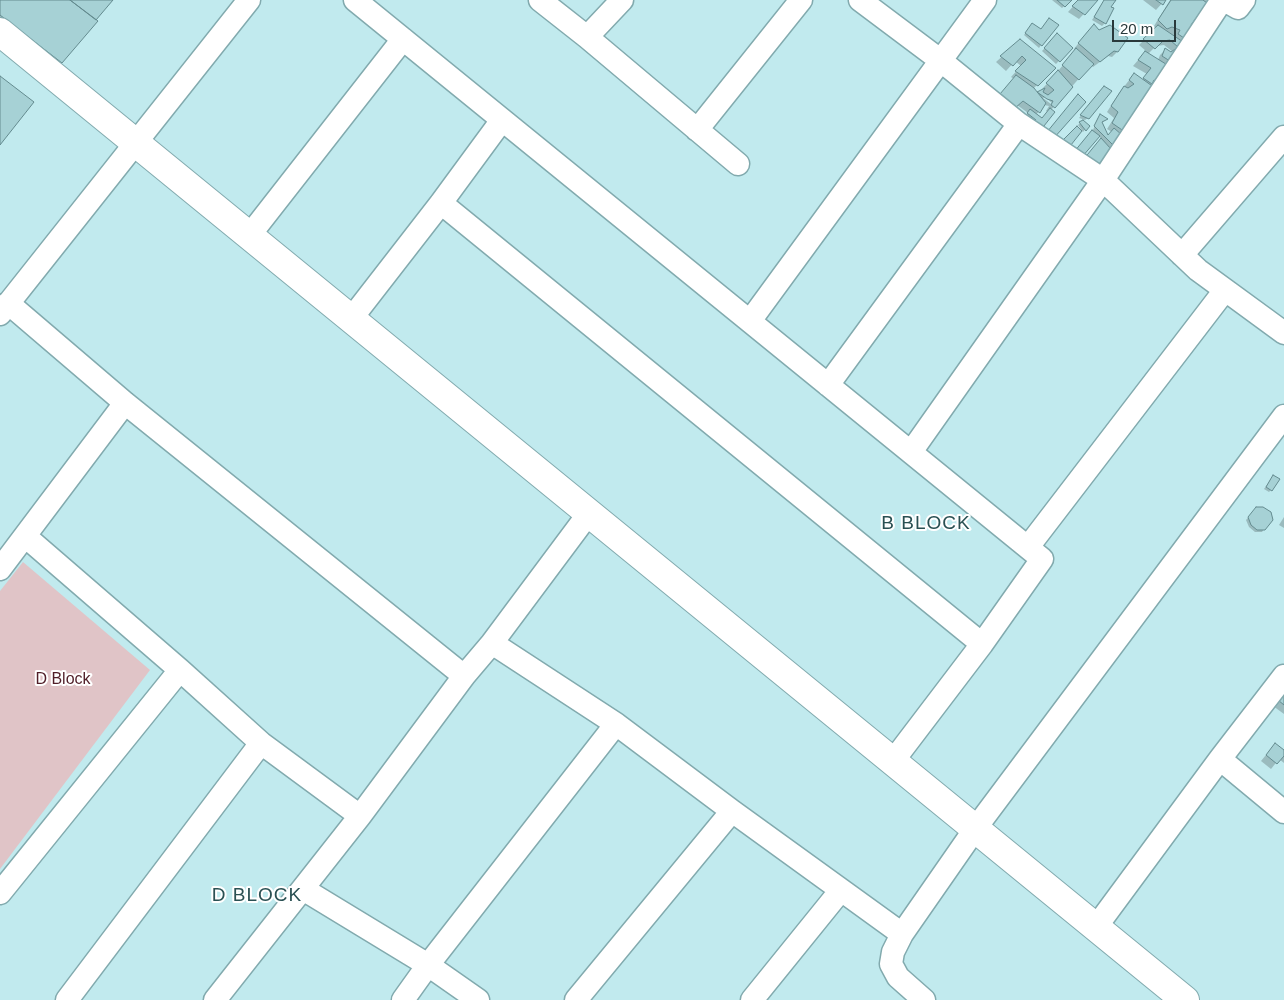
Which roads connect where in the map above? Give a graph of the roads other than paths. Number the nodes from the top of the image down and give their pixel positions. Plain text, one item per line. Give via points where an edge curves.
1 (249, 0) edge
2 (355, 0) edge
3 (540, 0) edge
4 (622, 0) edge
5 (801, 0) edge
6 (860, 0) edge
7 (985, 0) edge
8 (1223, 0) edge
9 (1244, 0) edge
10 (0, 32) edge
11 (587, 37) junction
12 (403, 39) junction
13 (940, 60) junction
14 (502, 120) junction
15 (1018, 124) junction
16 (697, 130) junction
17 (1284, 137) edge
18 (136, 143) junction
19 (738, 164) dead end
20 (1103, 180) junction
21 (441, 203) junction
22 (249, 236) junction
23 (1182, 255) junction
24 (1225, 290) junction
25 (4, 308) edge
26 (351, 319) junction
27 (750, 321) junction
28 (1284, 333) edge
29 (828, 385) junction
30 (125, 402) junction
31 (1284, 416) edge
32 (911, 452) junction
33 (589, 513) junction
34 (25, 536) junction
35 (1028, 547) junction
36 (0, 568) edge
37 (492, 643) junction
38 (982, 644) junction
39 (180, 670) junction
40 (464, 676) junction
41 (1284, 676) edge
42 (616, 724) junction
43 (261, 743) junction
44 (1220, 759) junction
45 (893, 761) junction
46 (732, 811) junction
47 (1284, 812) edge
48 (360, 816) junction
49 (975, 828) junction
50 (303, 889) junction
51 (841, 890) junction
52 (0, 893) edge
53 (1096, 927) junction
54 (902, 934) junction
55 (428, 965) junction
56 (67, 1000) edge
57 (215, 1000) edge
58 (403, 1000) edge
59 (478, 1000) edge
60 (576, 1000) edge
61 (752, 1000) edge
62 (924, 1000) edge
63 (1185, 1000) edge

1 - 18 street
2 - 12 street
3 - 11 street
4 - 11 street
5 - 16 street
6 - 13 street
7 - 13 street
8 - 9 street via 1238,8
8 - 20 street
10 - 18 street
11 - 16 street
12 - 14 street
12 - 22 street
13 - 15 street
13 - 27 street
14 - 21 street
14 - 27 street
15 - 20 street
15 - 29 street
16 - 19 street
17 - 23 street
18 - 22 street
18 - 25 street
20 - 23 street
20 - 32 street
21 - 26 street
21 - 38 street
22 - 26 street
23 - 24 street
24 - 28 street
24 - 35 street
25 - 30 street
26 - 33 street
27 - 29 street
29 - 32 street
30 - 34 street
30 - 40 street
31 - 49 street
32 - 35 street
33 - 37 street
33 - 45 street
34 - 36 street
34 - 39 street
35 - 38 street via 1042,558
37 - 40 street
37 - 42 street
38 - 45 street
39 - 43 street
39 - 52 street
40 - 48 street
41 - 44 street
42 - 46 street
42 - 55 street
43 - 48 street
43 - 56 street
44 - 47 street
44 - 53 street
45 - 49 street
46 - 51 street
46 - 60 street
48 - 50 street
49 - 53 street
49 - 54 street
50 - 55 street
50 - 57 street
51 - 54 street
51 - 61 street
53 - 63 street
54 - 62 street via 891,964 898,977
55 - 58 street
55 - 59 street

